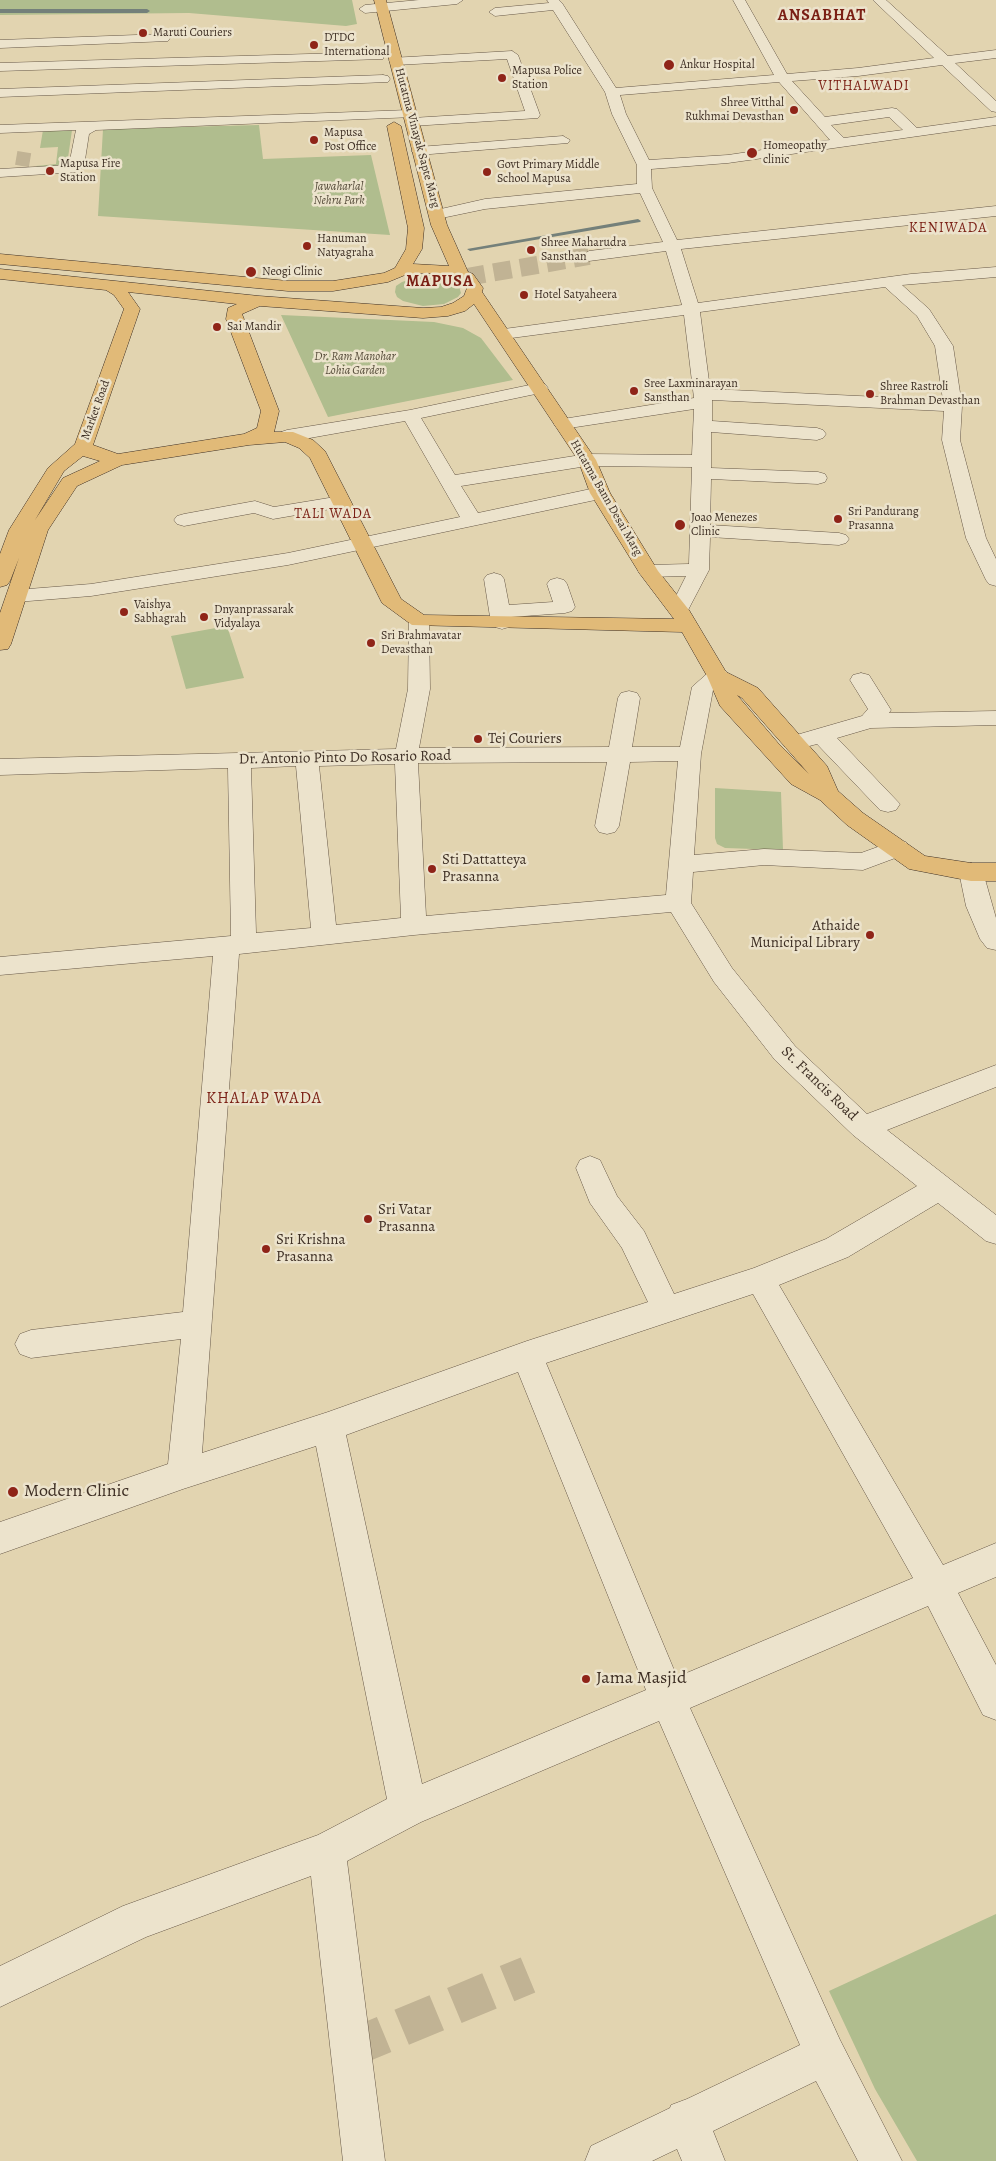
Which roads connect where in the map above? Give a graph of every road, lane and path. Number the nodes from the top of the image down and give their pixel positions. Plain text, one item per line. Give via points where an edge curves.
1 (457, 0) edge
2 (738, 0) edge
3 (879, 0) edge
4 (555, 3) edge
5 (381, 4) edge
6 (365, 9) edge
7 (495, 12) dead end
8 (373, 37) dead end
9 (164, 38) dead end
10 (0, 44) edge
11 (996, 54) edge
12 (378, 56) junction
13 (942, 59) junction
14 (396, 61) junction
15 (0, 67) edge
16 (19, 79) dead end
17 (783, 79) junction
18 (612, 92) junction
19 (0, 93) edge
20 (387, 93) junction
21 (165, 101) junction
22 (996, 108) edge
23 (410, 118) junction
24 (996, 121) edge
25 (0, 122) edge
26 (821, 122) junction
27 (94, 125) junction
28 (33, 128) junction
29 (0, 129) edge
30 (914, 133) junction
31 (563, 140) dead end
32 (26, 141) tunnel mouth
33 (840, 143) junction
34 (418, 150) junction
35 (644, 165) junction
36 (0, 173) edge
37 (645, 188) junction
38 (996, 211) edge
39 (437, 214) junction
40 (672, 245) junction
41 (589, 256) tunnel mouth
42 (0, 259) edge
43 (996, 272) edge
44 (0, 274) edge
45 (394, 274) junction
46 (461, 274) junction
47 (890, 283) junction
48 (110, 285) junction
49 (475, 294) junction
50 (259, 300) junction
51 (691, 308) junction
52 (404, 311) junction
53 (504, 334) junction
54 (539, 388) junction
55 (702, 398) junction
56 (953, 406) junction
57 (410, 416) junction
58 (563, 424) junction
59 (703, 426) junction
60 (818, 434) dead end
61 (287, 436) junction
62 (250, 439) junction
63 (83, 446) junction
64 (117, 460) junction
65 (587, 460) junction
66 (702, 467) junction
67 (818, 478) dead end
68 (449, 482) junction
69 (600, 493) junction
70 (341, 502) junction
71 (184, 520) dead end
72 (472, 520) junction
73 (700, 530) junction
74 (839, 539) dead end
75 (362, 544) junction
76 (699, 570) junction
77 (648, 571) junction
78 (494, 579) dead end
79 (996, 580) edge
80 (0, 581) edge
81 (557, 584) dead end
82 (16, 596) junction
83 (501, 617) junction
84 (684, 618) junction
85 (419, 621) junction
86 (0, 644) edge
87 (718, 676) junction
88 (862, 680) dead end
89 (629, 698) dead end
90 (996, 718) edge
91 (870, 721) junction
92 (821, 735) junction
93 (794, 743) junction
94 (690, 754) junction
95 (620, 755) junction
96 (406, 756) junction
97 (307, 758) junction
98 (239, 760) junction
99 (0, 767) edge
100 (828, 795) junction
101 (888, 804) dead end
102 (607, 826) dead end
103 (897, 848) junction
104 (681, 865) junction
105 (971, 872) junction
106 (996, 872) edge
107 (678, 903) junction
108 (414, 926) junction
109 (324, 936) junction
110 (996, 941) edge
111 (236, 945) junction
112 (0, 966) edge
113 (996, 1076) edge
114 (863, 1128) junction
115 (590, 1168) dead end
116 (940, 1187) junction
117 (996, 1232) edge
118 (760, 1279) junction
119 (667, 1310) junction
120 (196, 1324) junction
121 (31, 1344) dead end
122 (527, 1355) junction
123 (328, 1427) junction
124 (183, 1474) junction
125 (0, 1538) edge
126 (996, 1560) edge
127 (936, 1586) junction
128 (668, 1700) junction
129 (996, 1702) edge
130 (408, 1808) junction
131 (327, 1851) junction
132 (0, 1987) edge
133 (825, 2055) junction
134 (686, 2120) junction
135 (364, 2161) edge
136 (606, 2161) edge
137 (704, 2161) edge
138 (881, 2161) edge

1 - 5 street
2 - 17 street
3 - 13 street
4 - 7 street
4 - 18 street
5 - 6 street
5 - 14 main road, Hutatma Vinayak Sapte Marg
8 - 12 main road, Hutatma Vinayak Sapte Marg
9 - 10 street
11 - 13 street
12 - 15 street
12 - 20 main road, Hutatma Vinayak Sapte Marg
13 - 17 street
13 - 22 street
14 - 23 main road, Hutatma Vinayak Sapte Marg
14 - 23 street via 512,55 533,115
16 - 20 street via 138,76 173,81
17 - 18 street
17 - 26 street
18 - 35 street
19 - 21 street
20 - 21 street
20 - 21 street
20 - 23 street
20 - 27 street
20 - 45 main road, Hutatma Vinayak Sapte Marg via 416,228 414,249
21 - 25 street
23 - 34 main road, Hutatma Vinayak Sapte Marg
24 - 30 street
26 - 30 street via 892,112
26 - 33 street
27 - 28 street
27 - 36 street via 82,132 77,166 68,170 23,169
28 - 29 street
28 - 32 street via 28,131
30 - 33 street
31 - 34 street
33 - 35 street via 728,159
34 - 39 main road, Hutatma Vinayak Sapte Marg
35 - 37 street
37 - 39 street via 485,204
37 - 40 street
38 - 40 street
39 - 46 main road, Hutatma Vinayak Sapte Marg
40 - 41 street
40 - 51 street
42 - 45 main road via 288,286 333,286
43 - 47 street
44 - 48 main road
45 - 46 main road via 421,268
45 - 52 main road, Hutatma Vinayak Sapte Marg via 380,283 377,290 380,298 389,305
46 - 49 main road, Hutatma Vinayak Sapte Marg via 473,282
47 - 51 street
47 - 56 street via 922,313 944,346
48 - 50 main road
48 - 63 main road, Market Road via 120,292 132,309
49 - 52 main road via 459,307 442,312
49 - 53 main road, Hutatma Bann Desai Marg
50 - 52 main road
50 - 62 main road via 234,312 234,320 270,411 265,431
51 - 53 street
51 - 55 street
53 - 54 main road, Hutatma Bann Desai Marg
54 - 57 street
54 - 58 main road, Hutatma Bann Desai Marg
55 - 56 street
55 - 58 street
55 - 59 street
56 - 79 street via 951,440 976,538
57 - 61 street
57 - 68 street
58 - 65 main road, Hutatma Bann Desai Marg
59 - 60 street
59 - 66 street
61 - 62 main road
61 - 70 main road via 306,444 318,455
62 - 64 main road
63 - 64 main road via 90,452
63 - 80 main road, Market Road via 57,468 28,514
64 - 82 main road via 70,482 38,530
65 - 66 street
65 - 68 street
65 - 69 main road, Hutatma Bann Desai Marg
66 - 67 street
66 - 73 street
68 - 72 street
69 - 72 street
69 - 77 main road, Hutatma Bann Desai Marg
70 - 71 street via 273,513 255,507
70 - 75 main road
72 - 75 street
73 - 74 street
73 - 76 street
75 - 82 street via 230,570 91,590
75 - 85 main road via 392,603
76 - 77 street
76 - 84 street
77 - 84 main road, Hutatma Bann Desai Marg
78 - 83 street
81 - 83 street via 565,608
82 - 86 main road
83 - 84 main road
83 - 85 main road
84 - 87 main road, Hutatma Bann Desai Marg
85 - 96 street via 419,689
87 - 93 main road via 750,693
87 - 94 street via 703,687
87 - 100 main road, Hutatma Bann Desai Marg via 728,701 770,748 799,779
88 - 91 street via 880,710
89 - 95 street
90 - 91 street
91 - 92 street
92 - 93 street
92 - 101 street
93 - 100 main road via 819,771
94 - 95 street, Dr. Antonio Pinto Do Rosario Road
94 - 104 street
95 - 96 street, Dr. Antonio Pinto Do Rosario Road
95 - 102 street
96 - 97 street, Dr. Antonio Pinto Do Rosario Road
96 - 108 street
97 - 98 street, Dr. Antonio Pinto Do Rosario Road
97 - 109 street
98 - 99 street, Dr. Antonio Pinto Do Rosario Road
98 - 111 street
100 - 103 main road, Hutatma Bann Desai Marg via 855,819
103 - 104 street via 863,862 764,857
103 - 105 main road, Hutatma Bann Desai Marg via 918,863
104 - 107 street
105 - 106 main road, Hutatma Bann Desai Marg
105 - 110 street via 978,906 989,933
107 - 108 street
107 - 114 street, St. Francis Road via 722,975 786,1053
108 - 109 street
109 - 111 street
111 - 112 street
111 - 120 street
113 - 114 street
114 - 116 street, St. Francis Road
115 - 119 street via 605,1203 634,1240
116 - 117 street, St. Francis Road
116 - 118 street via 837,1248
118 - 119 street
118 - 127 street
119 - 122 street
120 - 121 street
120 - 124 street
122 - 123 street
122 - 128 street
123 - 124 street
123 - 130 street
124 - 125 street
126 - 127 street
127 - 128 street
127 - 129 street
128 - 130 street
128 - 133 street
130 - 131 street
131 - 132 street via 137,1920
131 - 135 street
133 - 134 street
133 - 138 street
134 - 136 street
134 - 137 street

